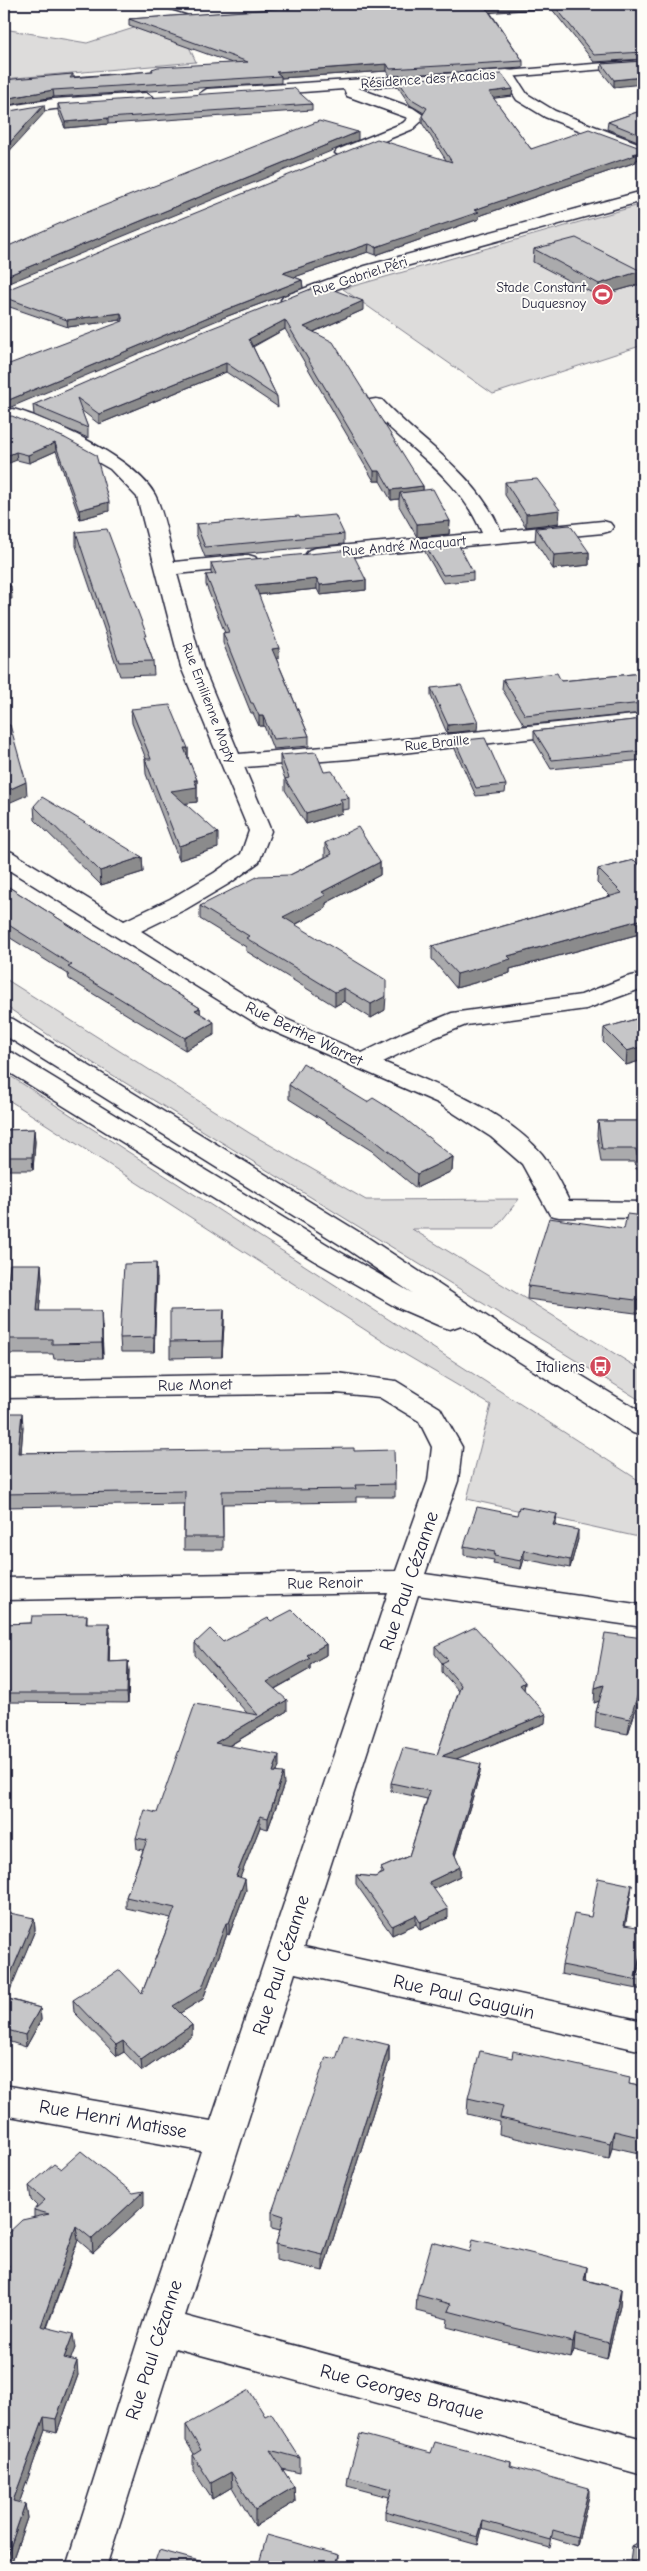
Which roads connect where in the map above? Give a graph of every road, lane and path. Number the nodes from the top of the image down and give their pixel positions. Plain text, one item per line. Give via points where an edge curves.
1 (169, 4) edge
2 (324, 4) edge
3 (643, 63) edge
4 (507, 74) junction
5 (350, 84) junction
6 (193, 95) edge
7 (164, 97) edge
8 (4, 112) edge
9 (643, 150) edge
10 (327, 160) edge
11 (643, 196) edge
12 (278, 304) edge
13 (376, 404) dead end
14 (16, 414) edge
15 (603, 527) dead end
16 (494, 538) junction
17 (299, 556) edge
18 (270, 559) edge
19 (165, 569) junction
20 (643, 720) edge
21 (231, 761) junction
22 (4, 857) edge
23 (122, 931) junction
24 (636, 982) dead end
25 (4, 1024) edge
26 (4, 1058) edge
27 (363, 1063) junction
28 (643, 1210) edge
29 (512, 1346) junction
30 (4, 1388) edge
31 (386, 1388) joint
32 (643, 1426) edge
33 (407, 1582) junction
34 (4, 1590) edge
35 (643, 1616) edge
36 (285, 1957) junction
37 (643, 2036) edge
38 (4, 2100) edge
39 (223, 2139) junction
40 (161, 2327) junction
41 (643, 2457) edge
42 (86, 2567) edge

1 - 2 street via 194,12
3 - 4 lane, Résidence des Acacias
4 - 5 street, Résidence des Acacias
4 - 9 street, Résidence des Acacias via 522,97 550,114
5 - 6 street, Résidence des Acacias
5 - 10 street, Résidence des Acacias via 352,93 408,111 418,118 408,126
7 - 8 street via 54,104
11 - 12 street, Rue Gabriel Péri via 371,270
13 - 16 street, Rue André Macquart via 479,505
14 - 19 street, Rue Emilienne Mopty via 117,465 146,496
15 - 16 street, Rue André Macquart
16 - 17 street, Rue André Macquart
18 - 19 street
19 - 21 street, Rue Emilienne Mopty via 192,668
20 - 21 street, Rue Braille via 349,752
21 - 23 street, Rue Emilienne Mopty via 260,830 251,857 178,904
22 - 23 street, Rue Berthe Warret
23 - 27 street, Rue Berthe Warret via 268,1020
24 - 27 street via 586,1002 461,1018
25 - 29 street via 357,1243
26 - 29 street via 354,1272 406,1301
27 - 28 street, Rue Berthe Warret via 447,1098 500,1131 532,1159 559,1209
29 - 32 street
30 - 31 street, Rue Monet via 337,1383
31 - 33 street, Rue Paul Cézanne via 430,1415 447,1447 443,1481
33 - 34 street, Rue Renoir
33 - 35 street, Rue Renoir
33 - 36 street, Rue Paul Cézanne
36 - 37 street, Rue Paul Gauguin
36 - 39 street, Rue Paul Cézanne
38 - 39 street, Rue Henri Matisse
39 - 40 street, Rue Paul Cézanne
40 - 41 street, Rue Georges Braque
40 - 42 street, Rue Paul Cézanne

